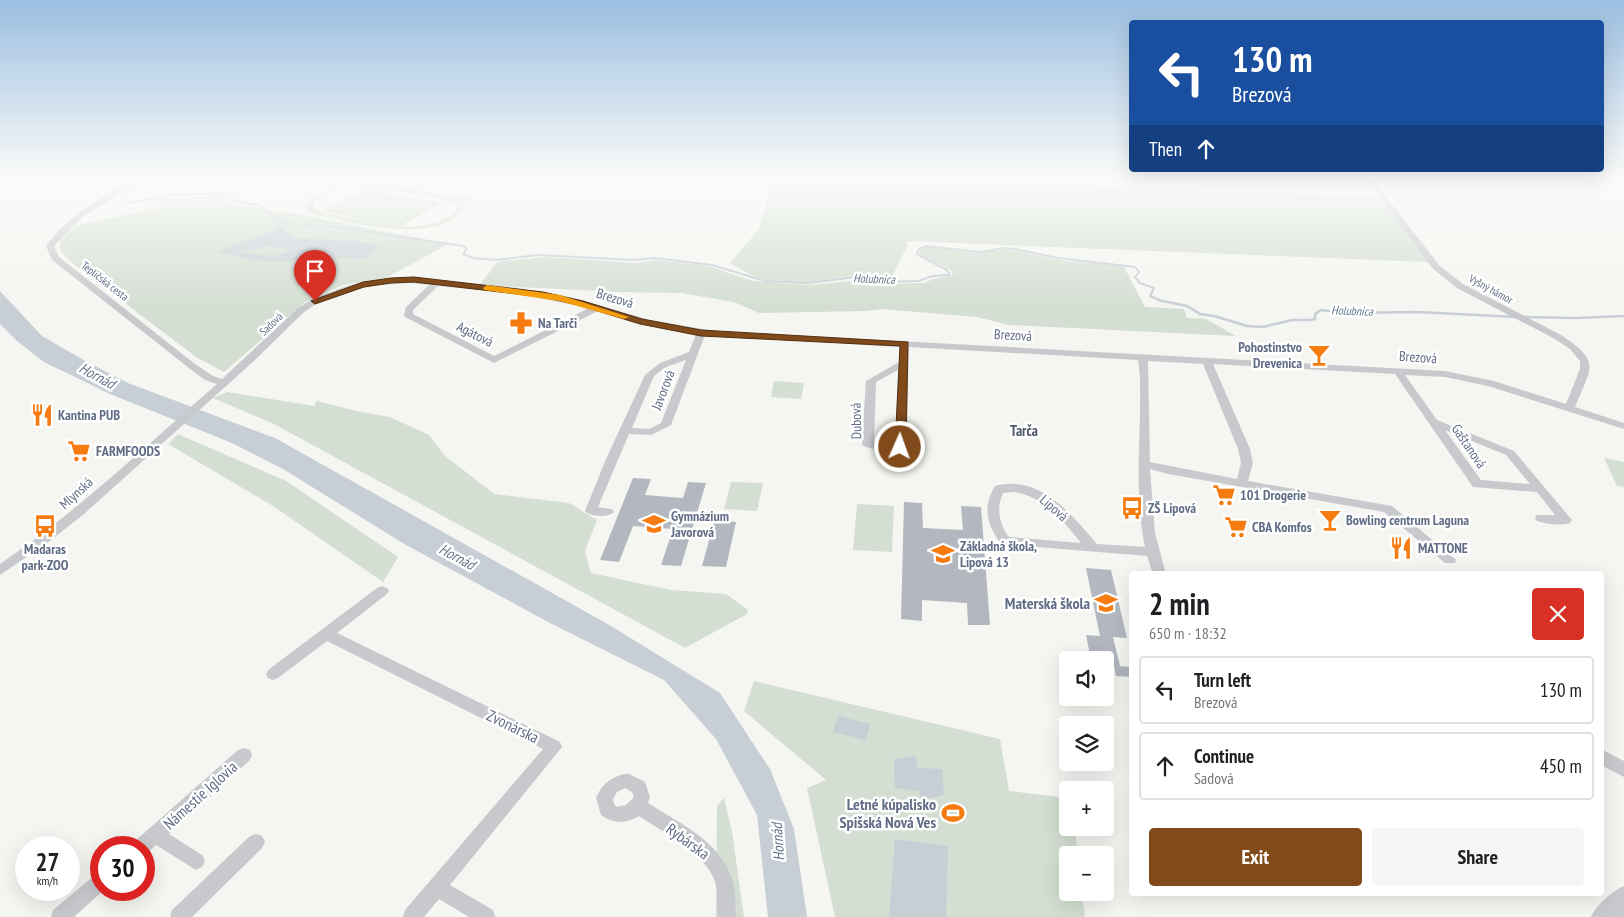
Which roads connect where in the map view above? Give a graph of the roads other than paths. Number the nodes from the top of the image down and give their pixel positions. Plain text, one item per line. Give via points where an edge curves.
1 (70, 223) edge
2 (1402, 223) edge
3 (399, 280) joint
4 (437, 282) junction
5 (596, 308) junction
6 (701, 333) junction
7 (904, 344) junction
8 (693, 354) junction
9 (1142, 356) junction
10 (1206, 360) junction
11 (904, 362) junction
12 (1397, 370) junction
13 (223, 382) junction
14 (1569, 408) junction
15 (1434, 422) junction
16 (1624, 426) edge
17 (625, 431) junction
18 (1146, 464) junction
19 (1242, 483) junction
20 (1540, 488) junction
21 (608, 512) dead end
22 (1541, 518) dead end
23 (1092, 547) junction
24 (1152, 551) junction
25 (1450, 560) dead end
26 (0, 570) edge
27 (1159, 571) edge
28 (382, 591) dead end
29 (326, 634) junction
30 (273, 674) dead end
31 (244, 755) dead end
32 (1604, 758) edge
33 (1624, 770) edge
34 (638, 806) dead end
35 (155, 835) joint
36 (256, 842) dead end
37 (196, 861) dead end
38 (437, 887) junction
39 (90, 891) edge
40 (60, 917) edge
41 (179, 917) edge
42 (412, 917) edge
43 (486, 917) edge
44 (727, 917) edge

1 - 13 street, Tepličská cesta via 50,246 55,258 192,366 209,378
2 - 14 street, Vyšný hámor via 1436,267 1460,286 1567,342 1585,361 1583,377
3 - 4 street, Brezová
3 - 13 street, Sadová via 355,286 315,301
4 - 5 street, Brezová via 543,295
4 - 5 street, Agátová via 409,308 408,314 494,360
5 - 6 street, Brezová
6 - 7 street, Brezová
6 - 8 street, Javorová
7 - 9 street, Brezová
7 - 11 street, Dubová
8 - 17 street, Javorová via 663,365 650,375
8 - 17 street, Javorová via 666,425 651,432
9 - 10 street, Brezová
9 - 18 street
10 - 12 street, Brezová
10 - 19 street via 1244,449 1247,463
11 - 11 street, Dubová via 870,381 868,445 900,447
12 - 14 street, Brezová via 1474,380
12 - 15 street, Gaštanová
13 - 26 street, Mlynská via 57,530
14 - 16 street, Brezová
15 - 20 street, Gaštanová via 1510,453
15 - 20 street, Gaštanová via 1477,484
17 - 21 street, Javorová via 591,511
18 - 19 street
18 - 24 street via 1146,507
19 - 25 street via 1388,509
20 - 22 street, Gaštanová via 1566,520
23 - 23 street, Lipová via 1051,503 1035,492 1012,487 999,489 996,493 992,513 998,532 1005,541
23 - 24 street, Lipová
24 - 27 street
28 - 29 street
29 - 30 street
29 - 38 street, Zvonárska via 554,747
31 - 35 street, Námestie Iglovia
32 - 33 street
34 - 44 street, Rybárska via 716,862 724,879
35 - 37 street, Námestie Iglovia
36 - 41 street
38 - 42 street, Zvonárska
38 - 43 street
39 - 40 street

